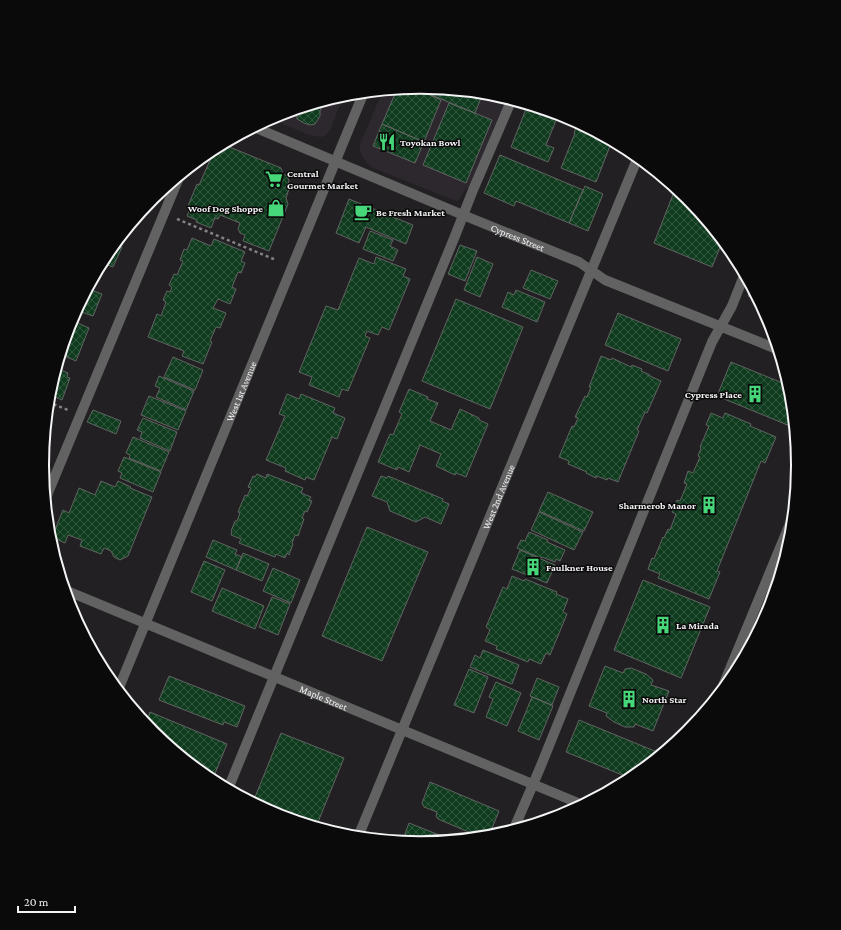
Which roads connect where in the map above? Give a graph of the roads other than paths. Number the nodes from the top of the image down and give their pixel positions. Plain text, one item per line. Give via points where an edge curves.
1 (361, 99) edge
2 (510, 104) edge
3 (261, 130) edge
4 (335, 161) junction
5 (636, 162) edge
6 (175, 187) edge
7 (463, 215) junction
8 (591, 271) junction
9 (742, 280) edge
10 (721, 327) junction
11 (772, 347) edge
12 (50, 490) edge
13 (785, 535) edge
14 (72, 593) edge
15 (145, 623) junction
16 (729, 671) edge
17 (274, 677) junction
18 (121, 683) edge
19 (402, 730) junction
20 (230, 784) edge
21 (533, 784) junction
22 (576, 802) edge
23 (516, 824) edge
24 (360, 831) edge

1 - 4 street, West 1st Avenue
2 - 7 street
3 - 4 street, Cypress Street
4 - 7 street, Cypress Street
4 - 15 street, West 1st Avenue
5 - 8 street, West 2nd Avenue
6 - 12 street
7 - 8 street, Cypress Street via 579,262
7 - 17 street
8 - 10 street, Cypress Street via 605,280
8 - 19 street, West 2nd Avenue
9 - 10 street
10 - 11 street, Cypress Street
10 - 21 street via 712,342
13 - 16 street
14 - 15 street, Maple Street
15 - 17 street, Maple Street
15 - 18 street, West 1st Avenue
17 - 19 street, Maple Street
17 - 20 street
19 - 21 street, Maple Street
19 - 24 street, West 2nd Avenue
21 - 22 street, Maple Street
21 - 23 street

